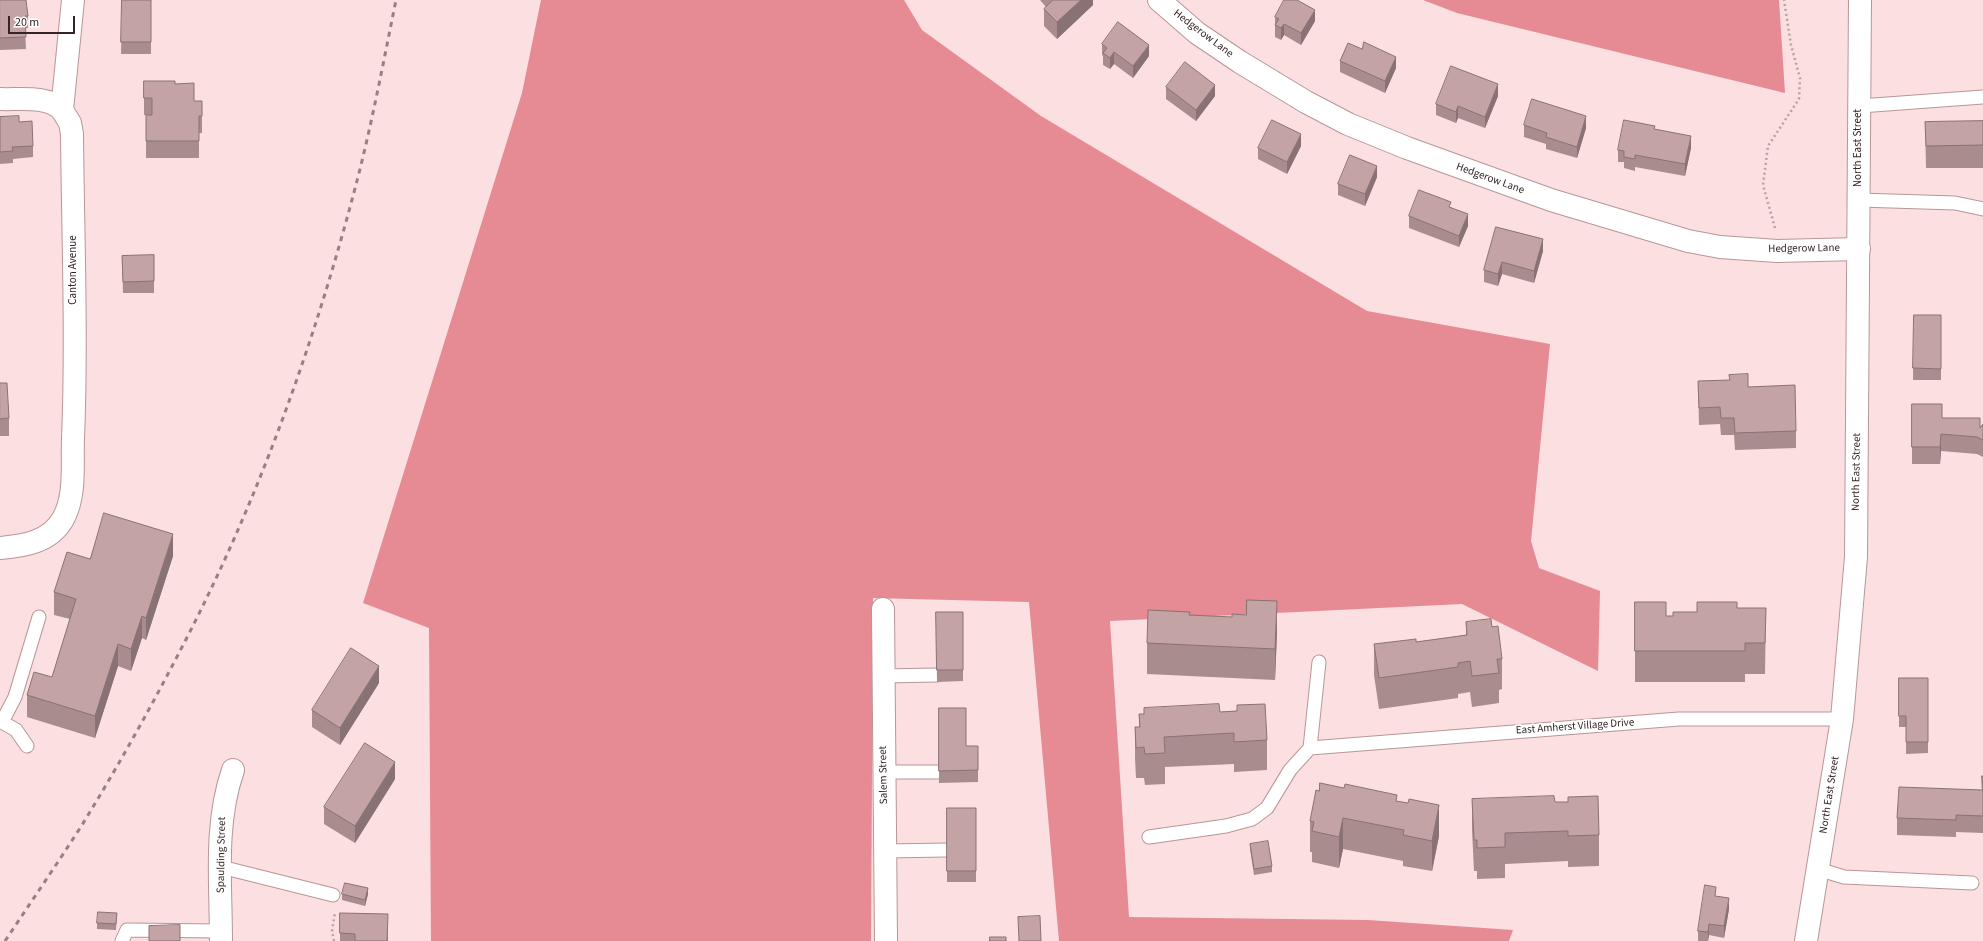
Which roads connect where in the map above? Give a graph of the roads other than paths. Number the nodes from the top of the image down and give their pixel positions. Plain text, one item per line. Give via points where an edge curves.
1 (73, 0) edge
2 (1159, 0) edge
3 (1860, 0) edge
4 (1983, 97) edge
5 (0, 99) edge
6 (1860, 106) junction
7 (62, 110) junction
8 (1859, 200) junction
9 (1983, 209) edge
10 (1859, 249) junction
11 (0, 548) edge
12 (883, 609) dead end
13 (39, 618) dead end
14 (1319, 662) dead end
15 (937, 675) edge
16 (883, 676) junction
17 (1842, 719) junction
18 (1, 722) edge
19 (27, 746) dead end
20 (1310, 748) junction
21 (233, 770) dead end
22 (884, 772) junction
23 (939, 772) edge
24 (1149, 837) dead end
25 (947, 850) edge
26 (885, 851) junction
27 (221, 867) junction
28 (1818, 870) junction
29 (1972, 883) dead end
30 (333, 894) road end
31 (221, 936) edge
32 (122, 941) edge
33 (886, 941) edge
34 (1806, 941) edge

1 - 7 street
2 - 10 street, Hedgerow Lane via 1197,32 1240,62 1348,124 1551,200 1688,241 1720,247 1777,251
3 - 6 street, North East Street
4 - 6 lane
5 - 7 street via 47,101
6 - 8 street, North East Street
7 - 11 street, Canton Avenue via 70,123 72,134 74,417 71,496 62,521 48,536 38,542
8 - 9 lane via 1955,203
8 - 10 street, North East Street
10 - 17 street, North East Street via 1856,557
12 - 16 street, Salem Street
13 - 18 lane via 15,696
14 - 20 lane
15 - 16 lane
16 - 22 street, Salem Street
17 - 20 lane, East Amherst Village Drive via 1679,720
17 - 28 street, North East Street
18 - 19 lane via 16,730
20 - 24 lane via 1290,770 1267,808 1252,818 1226,826
21 - 27 street, Spaulding Street via 223,811
22 - 23 lane
22 - 26 street, Salem Street
25 - 26 lane
26 - 33 street, Salem Street
27 - 30 lane
27 - 31 street, Spaulding Street
28 - 29 lane via 1844,877
28 - 34 street, North East Street
31 - 32 lane via 127,930

